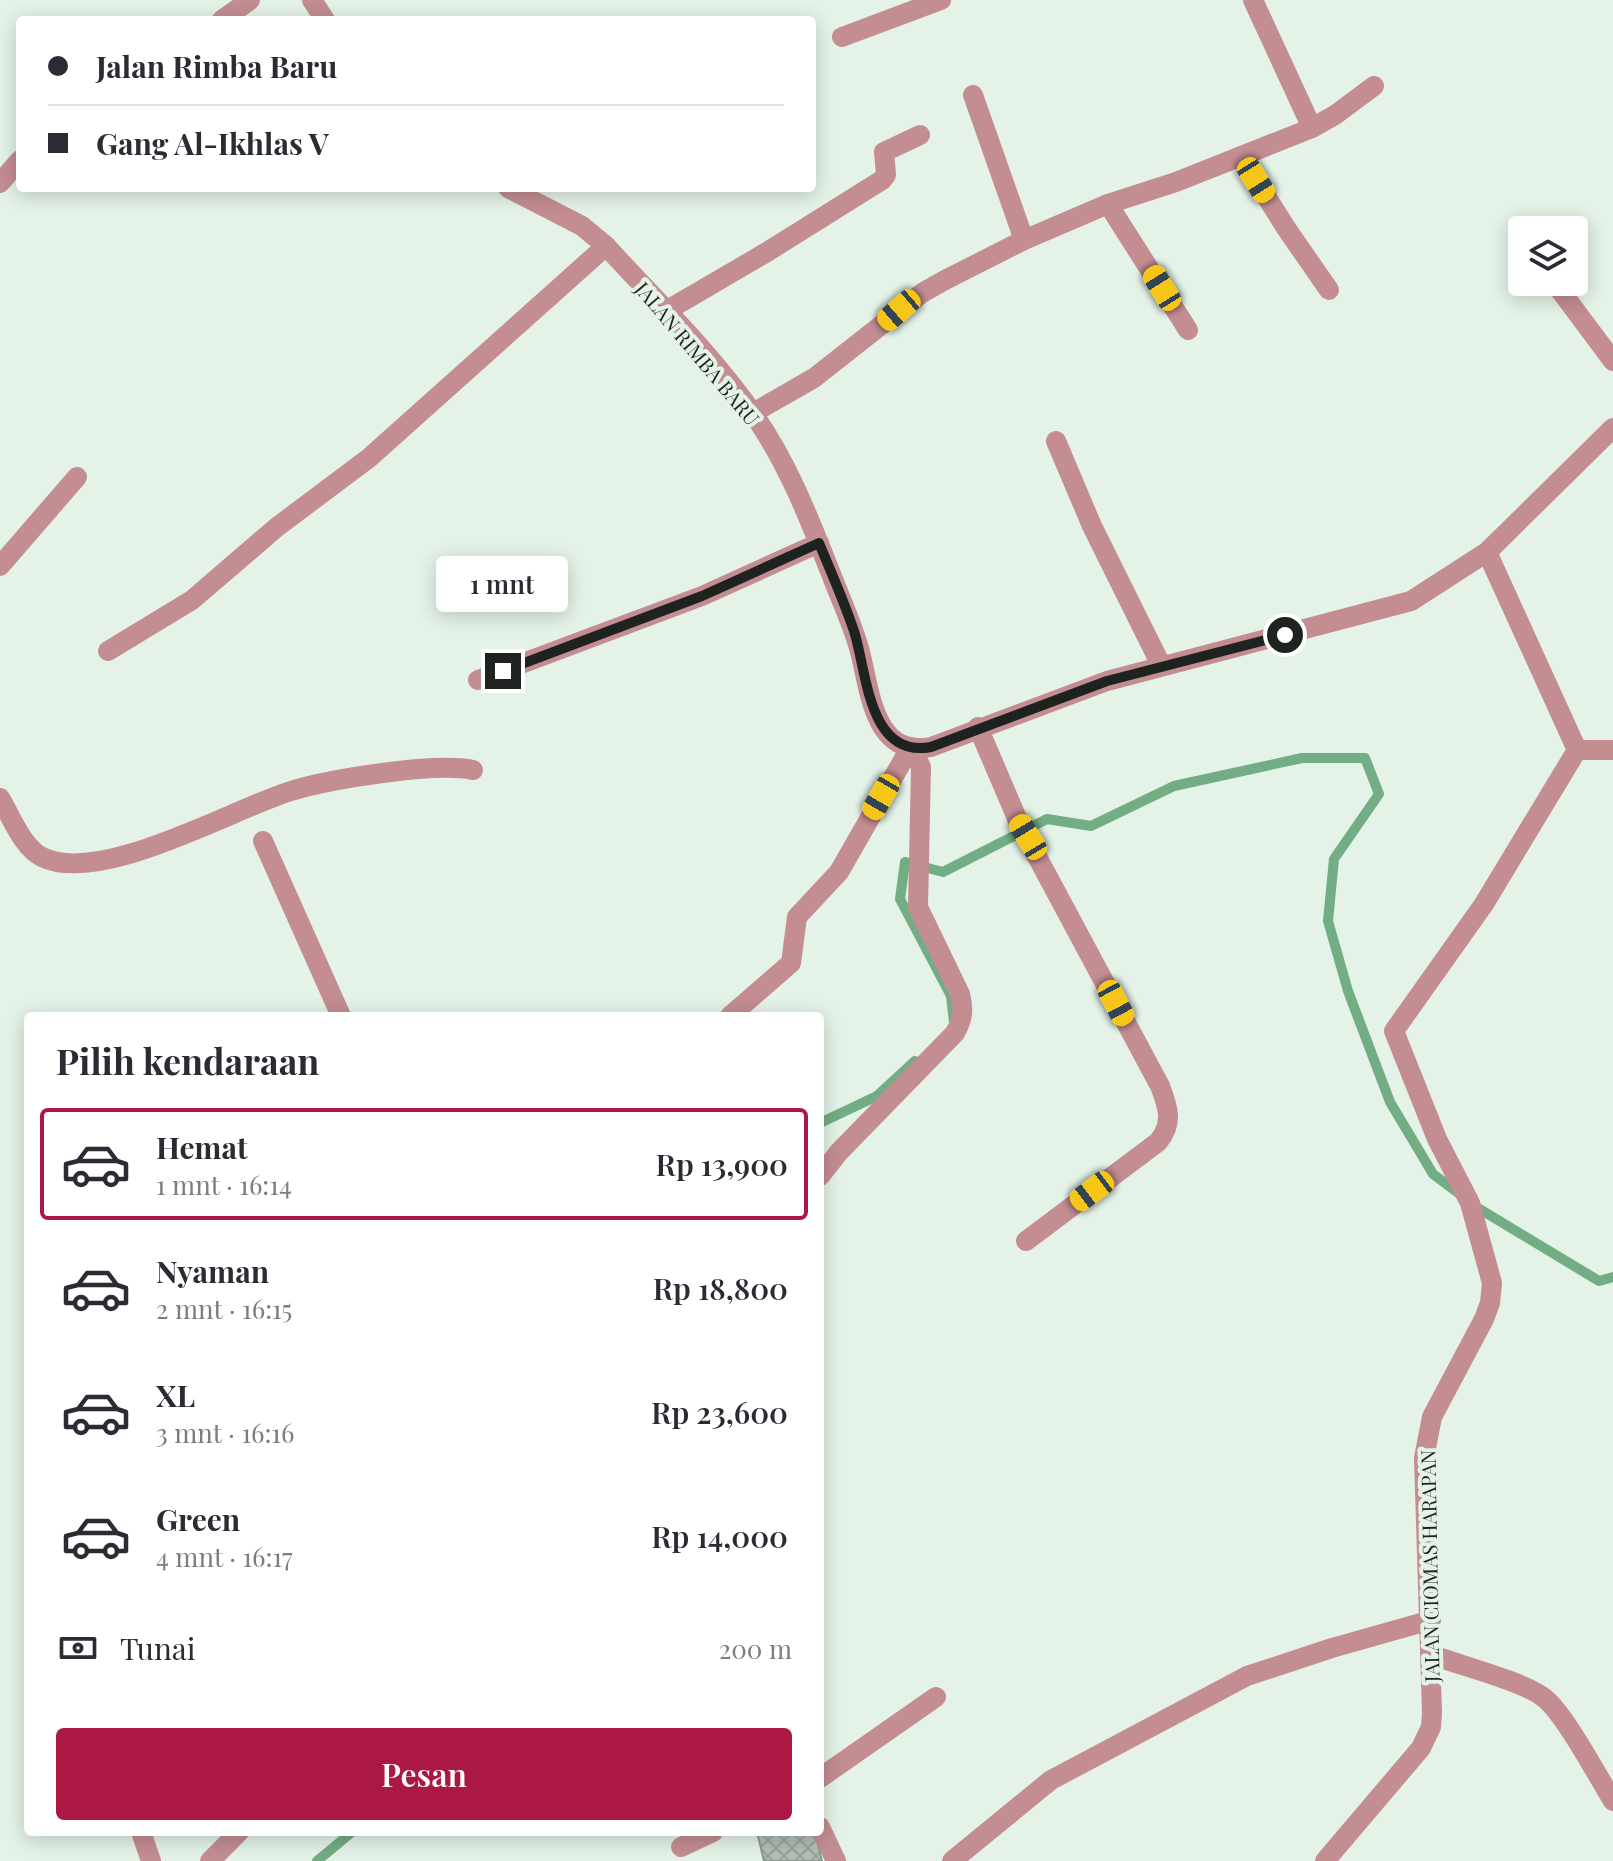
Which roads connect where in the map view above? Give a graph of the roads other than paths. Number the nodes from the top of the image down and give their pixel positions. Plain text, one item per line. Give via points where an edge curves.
1 (250, 0) edge
2 (941, 0) edge
3 (1253, 0) edge
4 (228, 16) edge
5 (842, 37) dead end
6 (1374, 86) dead end
7 (973, 95) dead end
8 (1312, 128) junction
9 (920, 135) dead end
10 (1241, 156) junction
11 (16, 165) edge
12 (0, 183) edge
13 (516, 192) edge
14 (1108, 204) junction
15 (1024, 240) junction
16 (606, 246) junction
17 (1329, 290) dead end
18 (1564, 296) edge
19 (666, 311) junction
20 (1188, 330) dead end
21 (1613, 361) edge
22 (753, 413) junction
23 (1613, 428) edge
24 (1056, 441) dead end
25 (77, 477) dead end
26 (819, 543) junction
27 (1487, 552) junction
28 (0, 566) edge
29 (108, 651) dead end
30 (1161, 665) junction
31 (478, 680) dead end
32 (978, 727) junction
33 (911, 748) junction
34 (1577, 750) junction
35 (1613, 750) edge
36 (473, 770) dead end
37 (0, 798) edge
38 (263, 841) dead end
39 (339, 1012) edge
40 (731, 1012) edge
41 (824, 1171) edge
42 (1026, 1241) dead end
43 (1431, 1620) junction
44 (1432, 1655) junction
45 (936, 1697) dead end
46 (824, 1775) edge
47 (1613, 1801) edge
48 (142, 1836) edge
49 (235, 1836) edge
50 (704, 1836) edge
51 (824, 1836) edge
52 (680, 1847) edge
53 (151, 1861) edge
54 (210, 1861) edge
55 (836, 1861) edge
56 (952, 1861) edge
57 (1325, 1861) edge

1 - 4 street
2 - 5 street
3 - 8 street
6 - 8 street
7 - 15 street
8 - 10 street
9 - 19 street via 884,152 882,180
10 - 14 street
10 - 17 street
11 - 12 street
13 - 16 street, JALAN RIMBA BARU via 582,226
14 - 15 street
14 - 20 street
15 - 22 street via 922,293 814,378
16 - 19 street, JALAN RIMBA BARU
16 - 29 street via 369,458 192,600
18 - 21 street
19 - 22 street, JALAN RIMBA BARU
22 - 26 street, JALAN RIMBA BARU via 783,463
23 - 27 street
24 - 30 street
25 - 28 street
26 - 31 street via 702,596
26 - 33 street, JALAN RIMBA BARU via 854,630 874,712 891,736
27 - 30 street via 1411,601
27 - 34 street
30 - 32 street
32 - 33 street via 931,747
32 - 42 street via 1024,830 1160,1086 1170,1123 1158,1142
33 - 40 street via 839,872 797,917 791,963
33 - 41 street via 921,767 918,907 960,994 962,1021
34 - 35 street
34 - 43 street, JALAN CIOMAS HARAPAN via 1484,904 1394,1031 1437,1139 1470,1203 1492,1283 1484,1319 1427,1434
36 - 37 street via 431,768 292,790 149,848 91,862 39,856
38 - 39 street
43 - 44 street, JALAN CIOMAS HARAPAN
43 - 56 street via 1247,1676 1051,1780
44 - 47 street via 1545,1698
44 - 57 street, JALAN CIOMAS HARAPAN via 1427,1737
45 - 46 street
48 - 53 street
49 - 54 street
50 - 52 street
51 - 55 street

